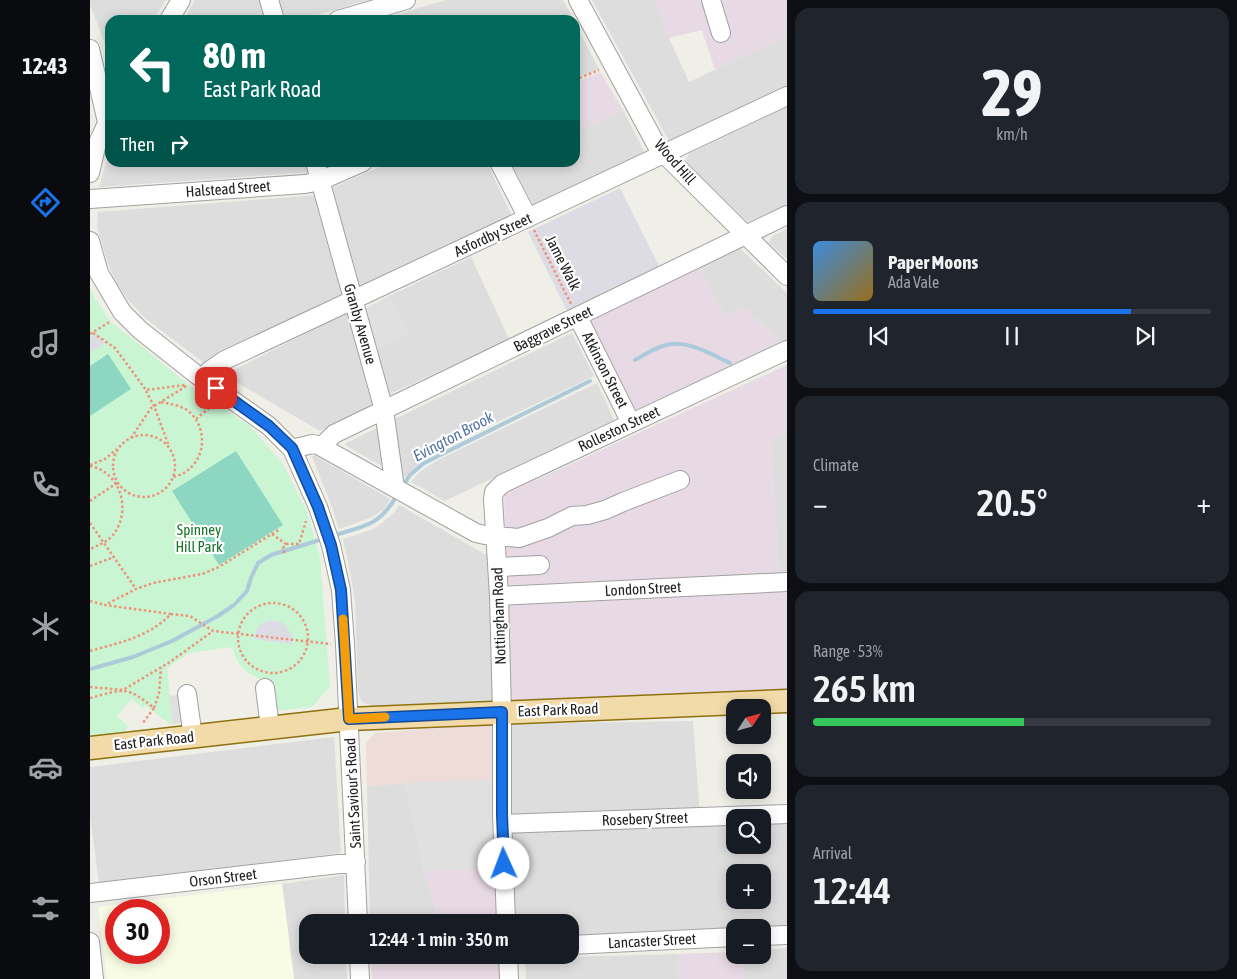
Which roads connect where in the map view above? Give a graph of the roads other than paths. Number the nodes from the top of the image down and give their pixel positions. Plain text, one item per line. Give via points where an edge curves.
1 (181, 0) edge
2 (270, 0) edge
3 (406, 0) edge
4 (578, 0) edge
5 (711, 0) edge
6 (172, 15) edge
7 (274, 15) edge
8 (355, 15) edge
9 (721, 33) dead end
10 (90, 49) edge
11 (787, 96) edge
12 (105, 107) edge
13 (105, 126) edge
14 (664, 155) junction
15 (316, 167) edge
16 (352, 167) edge
17 (502, 167) edge
18 (90, 172) edge
19 (320, 181) junction
20 (90, 199) edge
21 (787, 215) edge
22 (528, 218) junction
23 (745, 235) junction
24 (90, 241) edge
25 (787, 276) edge
26 (353, 300) junction
27 (578, 317) junction
28 (787, 350) edge
29 (196, 379) junction
30 (384, 410) junction
31 (631, 423) junction
32 (324, 447) junction
33 (292, 448) junction
34 (680, 480) dead end
35 (401, 490) junction
36 (495, 535) junction
37 (540, 565) dead end
38 (498, 567) junction
39 (787, 582) edge
40 (499, 596) junction
41 (265, 688) dead end
42 (187, 694) dead end
43 (787, 701) edge
44 (502, 712) junction
45 (349, 719) junction
46 (270, 728) junction
47 (193, 737) junction
48 (90, 748) edge
49 (787, 814) edge
50 (500, 818) junction
51 (356, 862) junction
52 (90, 893) edge
53 (358, 914) edge
54 (506, 914) edge
55 (787, 935) edge
56 (771, 936) edge
57 (726, 937) edge
58 (90, 942) edge
59 (579, 945) edge
60 (359, 964) edge
61 (508, 964) edge
62 (94, 979) edge
63 (360, 979) edge
64 (509, 979) edge

1 - 6 street
2 - 7 street
3 - 8 street
4 - 14 street, Wood Hill
5 - 9 street
10 - 12 street
11 - 14 street, Asfordby Street
13 - 18 street
14 - 22 street, Asfordby Street
14 - 23 street, Wood Hill
15 - 19 street, Granby Avenue
16 - 19 street, Halstead Street
17 - 22 street
19 - 20 street, Halstead Street
19 - 26 street, Granby Avenue
21 - 23 street, Baggrave Street
22 - 26 street, Asfordby Street
23 - 25 street, Wood Hill
23 - 27 street, Baggrave Street
24 - 29 street via 99,273 122,312
26 - 29 street, Asfordby Street via 225,360
26 - 30 street, Granby Avenue
27 - 30 street, Baggrave Street
27 - 31 street, Atkinson Street
28 - 31 street, Rolleston Street
29 - 33 street via 269,426
30 - 32 street, Baggrave Street via 334,434
30 - 35 street, Granby Avenue
31 - 36 street, Rolleston Street via 498,487 493,499
32 - 33 street via 312,444
32 - 35 street
33 - 45 street, Saint Saviour's Road via 329,538 341,590
34 - 36 street via 605,510 572,516 518,538
35 - 36 street via 476,533
36 - 38 street, Nottingham Road
37 - 38 street
38 - 40 street, Nottingham Road
39 - 40 street, London Street
40 - 44 street, Nottingham Road
41 - 46 street
42 - 47 street
43 - 44 main road, East Park Road
44 - 45 main road, East Park Road
44 - 50 street, Nottingham Road
45 - 46 main road, East Park Road
45 - 51 street, Saint Saviour's Road
46 - 47 main road, East Park Road
47 - 48 main road, East Park Road
49 - 50 street, Rosebery Street
50 - 54 street, Nottingham Road
51 - 52 street, Orson Street
51 - 53 street, Saint Saviour's Road
55 - 56 street
57 - 59 street, Lancaster Street
58 - 62 street
60 - 63 street
61 - 64 street

